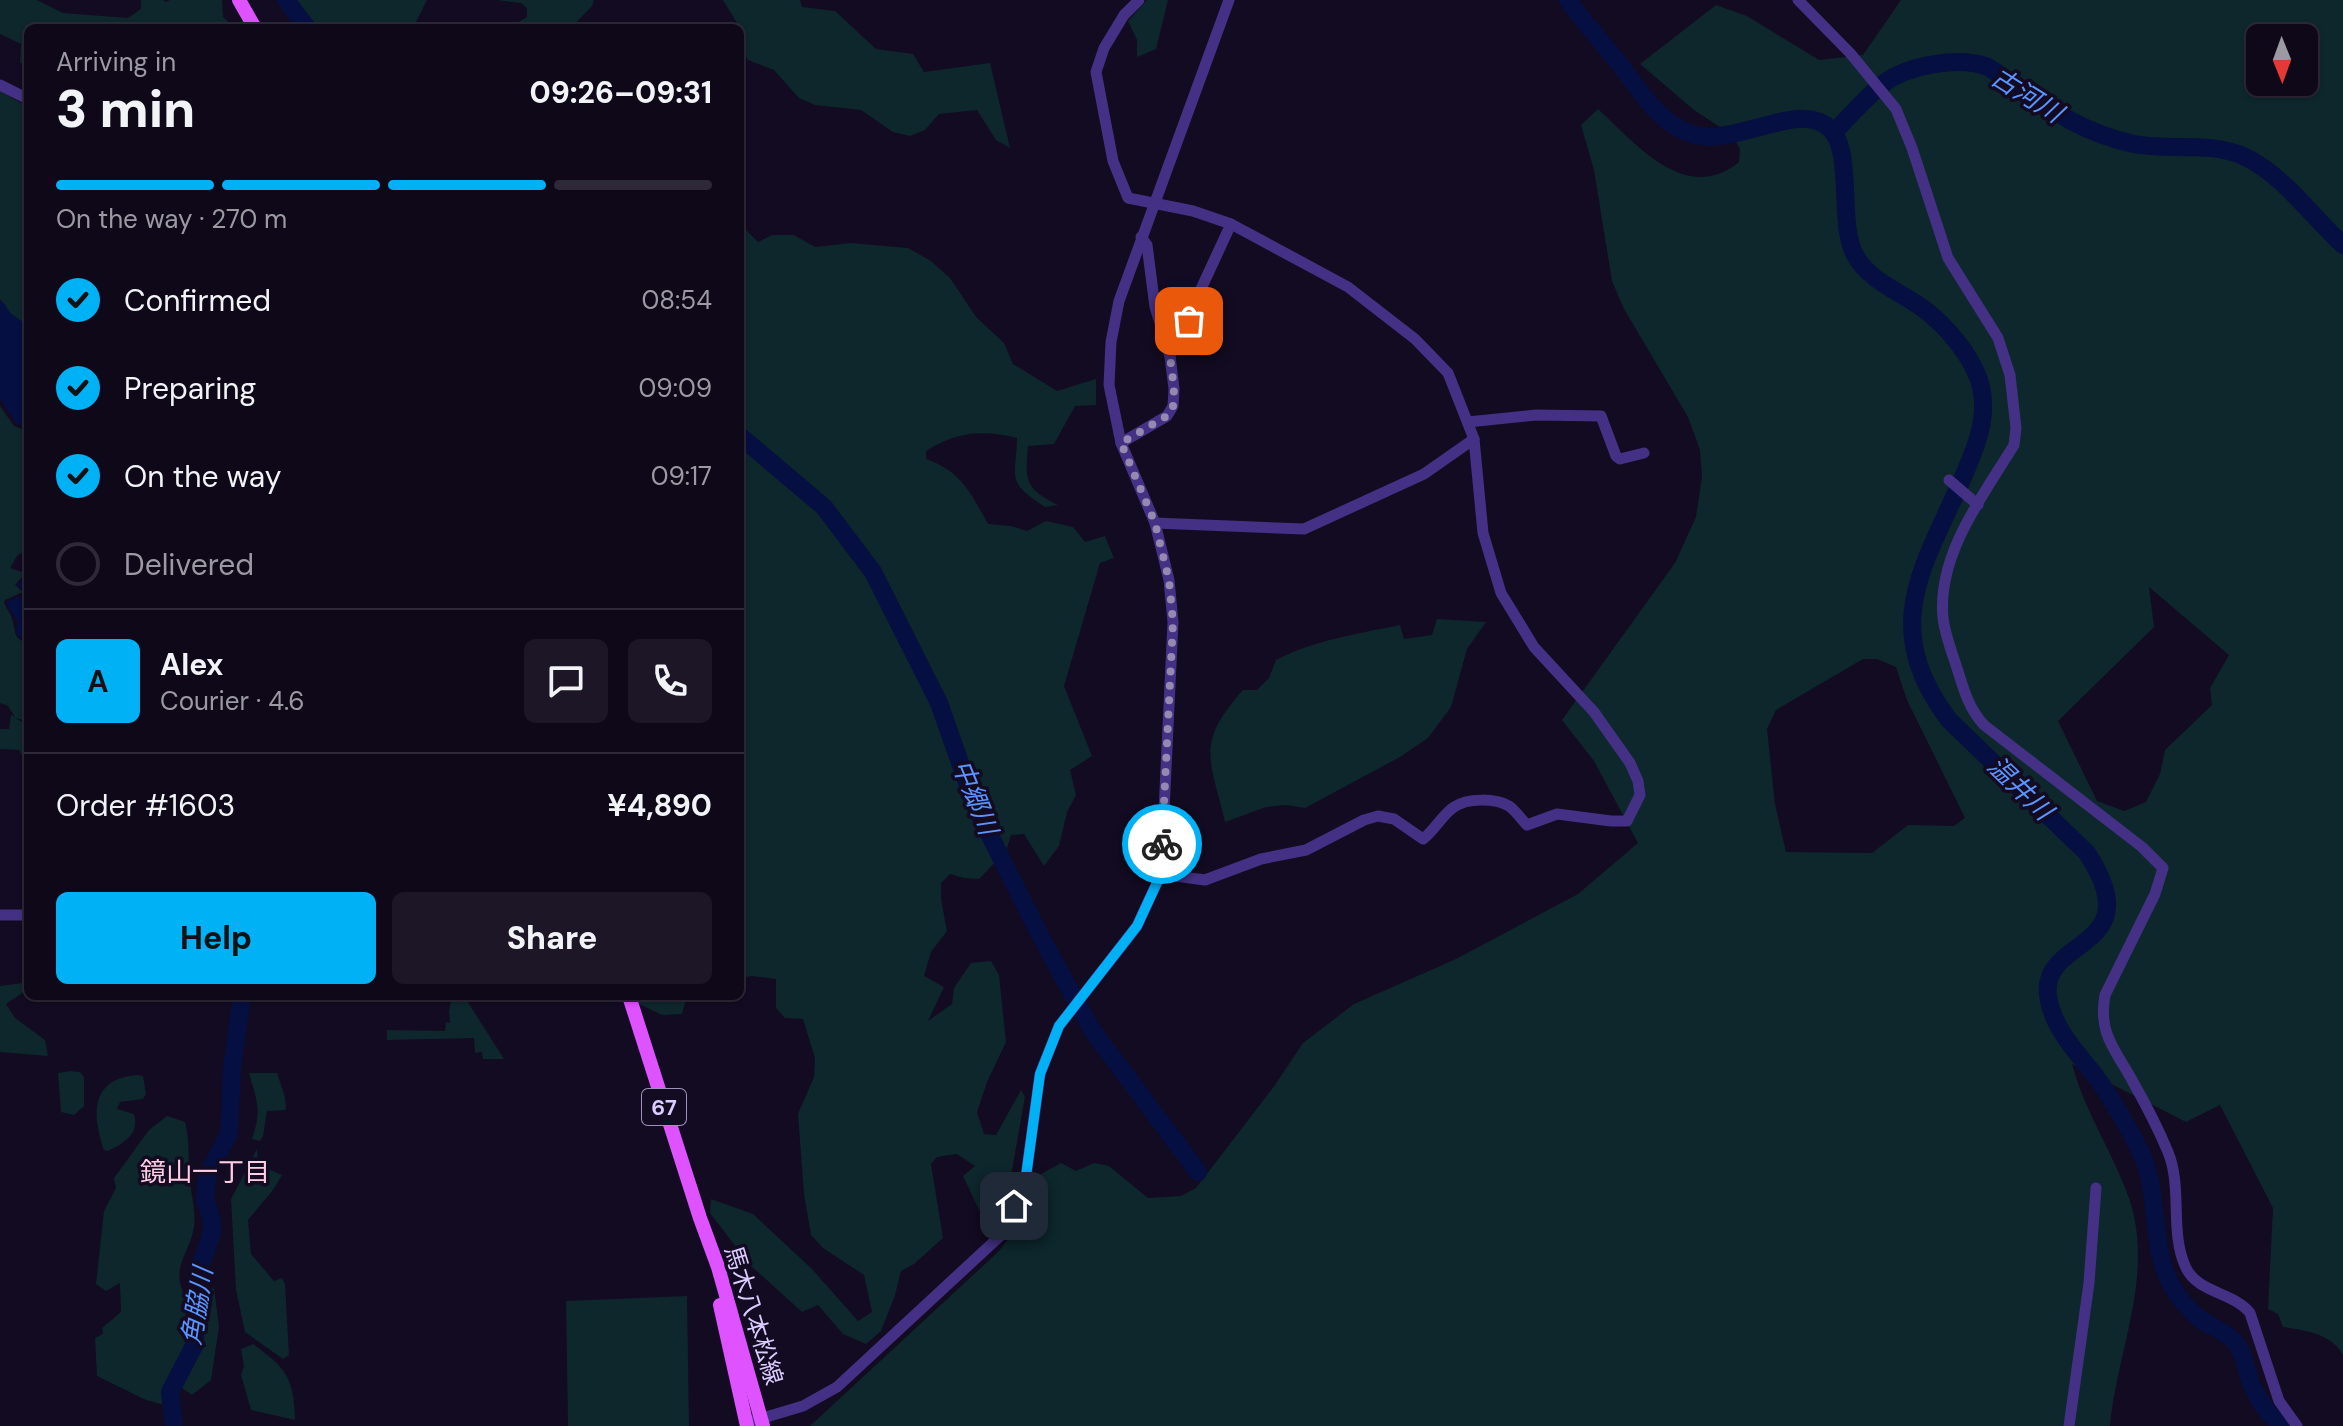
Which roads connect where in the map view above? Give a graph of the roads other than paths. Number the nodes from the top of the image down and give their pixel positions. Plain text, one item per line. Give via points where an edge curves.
1 (239, 0) edge
2 (1139, 0) edge
3 (1229, 0) edge
4 (1798, 0) edge
5 (253, 24) edge
6 (0, 85) edge
7 (24, 97) edge
8 (1154, 202) junction
9 (1231, 224) junction
10 (1141, 237) junction
11 (1170, 356) junction
12 (1468, 422) junction
13 (1474, 439) junction
14 (1121, 443) junction
15 (1644, 453) dead end
16 (1949, 480) dead end
17 (1977, 504) junction
18 (1155, 523) junction
19 (1161, 874) junction
20 (0, 915) edge
21 (24, 915) edge
22 (630, 1000) edge
23 (2096, 1188) dead end
24 (700, 1218) junction
25 (763, 1423) edge
26 (747, 1425) edge
27 (2069, 1426) edge
28 (2297, 1426) edge

1 - 5 main road
2 - 8 street via 1104,48 1096,72 1113,161 1128,198
3 - 8 street
4 - 17 street via 1890,99 1948,258 1998,338 2010,375 2014,445
6 - 7 street
8 - 9 street
8 - 10 street
9 - 11 street
9 - 12 street via 1348,287 1415,339 1448,373
10 - 11 street
10 - 14 street via 1111,342 1109,385
11 - 14 street via 1173,406 1167,416
12 - 13 street
12 - 15 street via 1601,416 1616,456
13 - 18 street via 1424,474 1304,529
13 - 19 street via 1483,533 1501,593 1534,647 1594,712 1630,763 1640,795 1627,821 1557,814 1527,825 1511,808 1482,800 1451,808 1423,839 1394,819 1378,816 1306,850 1261,859 1205,880
14 - 18 street
16 - 17 street
17 - 28 street via 1951,556 1943,596 1943,618 1972,712 2163,868 2105,995 2105,1032 2173,1167 2186,1268 2202,1285 2250,1313 2279,1401
18 - 19 street via 1173,622
19 - 25 street via 1137,926 1059,1026 1040,1074 1026,1176 999,1237 837,1387
20 - 21 street
22 - 24 main road, 馬木八本松線 / 67
23 - 27 street
24 - 25 main road, 馬木八本松線 / 67
24 - 26 main road, 馬木八本松線 / 67
25 - 26 street

